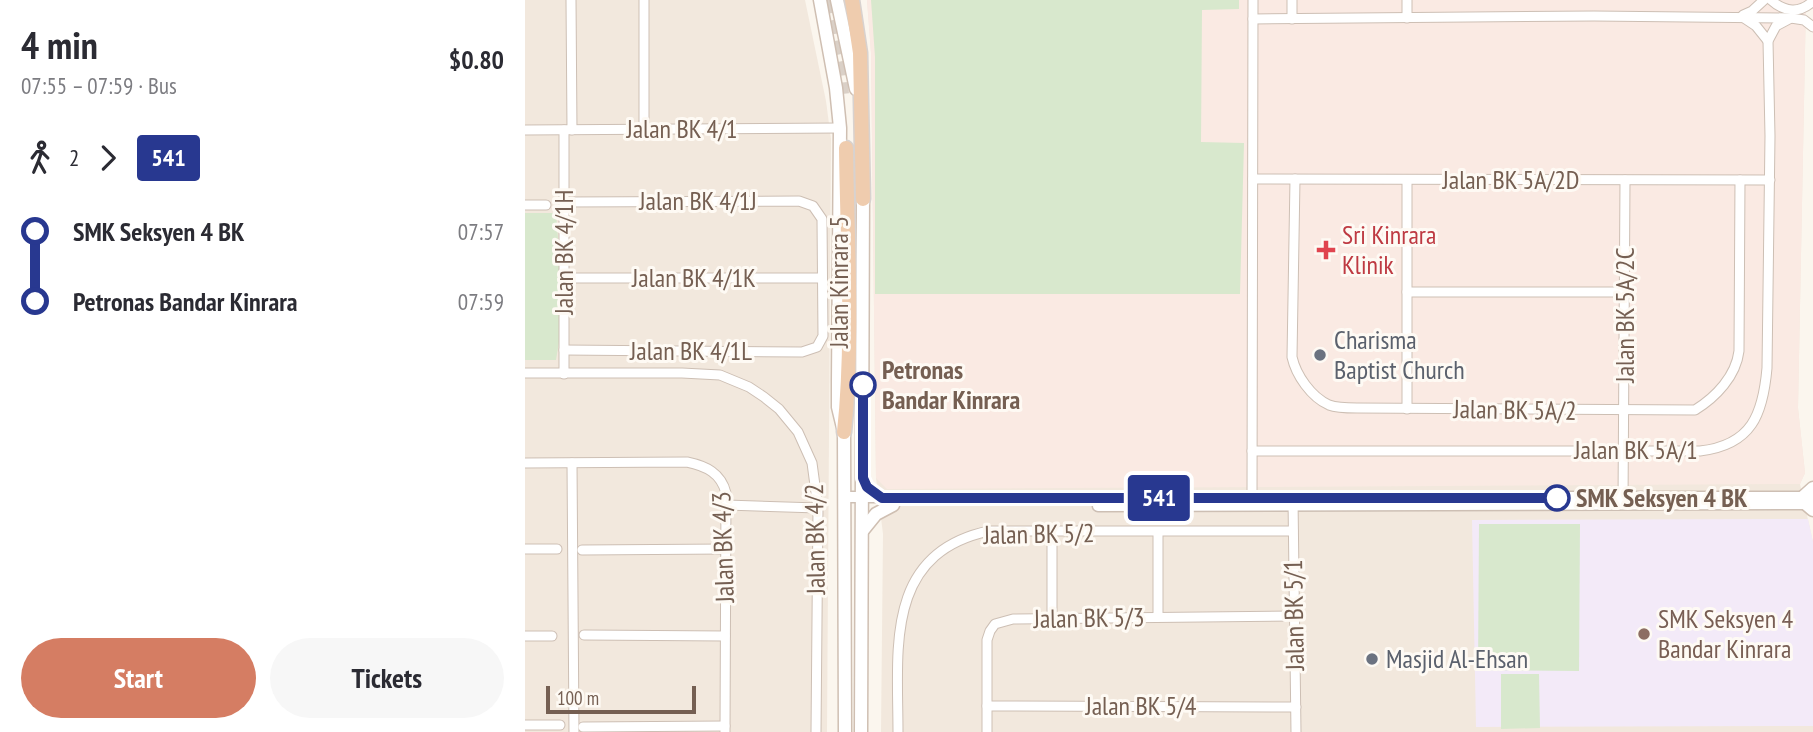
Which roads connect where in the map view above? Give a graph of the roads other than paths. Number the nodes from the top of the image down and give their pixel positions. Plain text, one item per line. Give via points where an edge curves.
1 (571, 0) edge
2 (644, 0) edge
3 (820, 0) edge
4 (837, 0) edge
5 (852, 0) edge
6 (1253, 0) edge
7 (1292, 0) edge
8 (1407, 0) edge
9 (1764, 0) edge
10 (1771, 0) edge
11 (1813, 1) edge
12 (1407, 18) junction
13 (1740, 18) junction
14 (1791, 18) junction
15 (1253, 19) junction
16 (1292, 19) junction
17 (1813, 27) edge
18 (1768, 41) junction
19 (840, 128) junction
20 (525, 130) edge
21 (568, 130) junction
22 (644, 130) junction
23 (846, 148) dead end
24 (1253, 179) junction
25 (1295, 179) junction
26 (1407, 180) junction
27 (1625, 180) junction
28 (1740, 180) junction
29 (1770, 180) junction
30 (863, 199) junction
31 (565, 202) junction
32 (525, 205) edge
33 (546, 205) dead end
34 (565, 278) junction
35 (822, 278) junction
36 (1407, 292) junction
37 (1625, 292) junction
38 (564, 350) junction
39 (525, 373) edge
40 (564, 374) junction
41 (1407, 409) junction
42 (1625, 411) junction
43 (844, 432) junction
44 (1252, 451) junction
45 (1623, 451) junction
46 (525, 463) edge
47 (572, 463) junction
48 (863, 478) junction
49 (1813, 488) edge
50 (845, 501) junction
51 (863, 501) junction
52 (887, 501) junction
53 (1623, 501) junction
54 (1252, 503) junction
55 (1293, 503) junction
56 (1810, 503) edge
57 (726, 505) junction
58 (818, 508) junction
59 (862, 530) junction
60 (1293, 531) junction
61 (1158, 532) junction
62 (1052, 533) junction
63 (525, 549) edge
64 (557, 549) dead end
65 (726, 549) junction
66 (582, 550) dead end
67 (1294, 616) junction
68 (1052, 617) junction
69 (1158, 617) junction
70 (584, 635) dead end
71 (525, 636) edge
72 (552, 636) dead end
73 (725, 636) junction
74 (987, 706) junction
75 (1296, 707) junction
76 (525, 725) edge
77 (560, 725) dead end
78 (579, 729) edge
79 (725, 729) edge
80 (815, 732) edge
81 (845, 732) edge
82 (861, 732) edge
83 (898, 732) edge
84 (987, 732) edge
85 (1296, 732) edge

1 - 21 street, Jalan BK 4/1H
2 - 22 street
3 - 19 main road, Jalan Kinrara 5
4 - 30 main road, Jalan Kinrara 5 via 856,88
5 - 30 highway via 860,53
6 - 15 street
7 - 16 street
8 - 12 street
9 - 13 street
10 - 11 street via 1789,10
12 - 13 street
12 - 16 street
13 - 14 street
13 - 18 street via 1756,26
14 - 17 street
14 - 18 street via 1776,26
15 - 16 street
15 - 24 street
18 - 29 street, Jalan BK 5A/1
19 - 22 street, Jalan BK 4/1
19 - 43 main road, Jalan Kinrara 5 via 838,407
20 - 21 street, Jalan BK 4/1
21 - 22 street, Jalan BK 4/1
21 - 31 street, Jalan BK 4/1H
23 - 43 highway via 849,351
24 - 25 street, Jalan BK 5A/2D
24 - 44 street
25 - 26 street, Jalan BK 5A/2D
25 - 41 street, Jalan BK 5A/2 via 1291,343 1295,369 1332,407
26 - 27 street, Jalan BK 5A/2D
26 - 36 street
27 - 28 street, Jalan BK 5A/2D
27 - 37 street, Jalan BK 5A/2C
28 - 29 street, Jalan BK 5A/2D
28 - 42 street, Jalan BK 5A/2 via 1735,371 1695,410
29 - 45 street, Jalan BK 5A/1 via 1767,368 1760,411 1745,432 1712,449
30 - 48 main road, Jalan Kinrara 5
31 - 34 street, Jalan BK 4/1H
31 - 35 street, Jalan BK 4/1J via 799,201 813,206 821,219
32 - 33 street
34 - 35 street, Jalan BK 4/1K
34 - 38 street, Jalan BK 4/1H
35 - 38 street, Jalan BK 4/1L via 823,336 817,347 802,352
36 - 37 street
36 - 41 street
37 - 42 street, Jalan BK 5A/2C
38 - 40 street, Jalan BK 4/1H
39 - 40 street, Jalan BK 4/2
40 - 58 street, Jalan BK 4/2 via 720,375 749,387 779,409 798,432 813,463
41 - 42 street, Jalan BK 5A/2
42 - 45 street, Jalan BK 5A/2C
43 - 50 main road, Jalan Kinrara 5
44 - 45 street, Jalan BK 5A/1
44 - 54 street
45 - 53 street, Jalan BK 5A/2C
46 - 47 street, Jalan BK 4/3
47 - 57 street, Jalan BK 4/3 via 699,464 718,475
47 - 78 street
48 - 51 main road, Jalan Kinrara 5
48 - 52 main road via 867,487
49 - 56 main road
50 - 51 street
50 - 81 main road, Jalan Kinrara 5
51 - 52 street
51 - 59 main road, Jalan Kinrara 5
52 - 54 street
52 - 59 main road
53 - 55 street
53 - 56 street
54 - 55 street
55 - 60 street, Jalan BK 5/1
57 - 58 street
57 - 65 street, Jalan BK 4/3
58 - 80 street, Jalan BK 4/2
59 - 82 main road, Jalan Kinrara 5
60 - 61 street, Jalan BK 5/2
60 - 67 street, Jalan BK 5/1
61 - 62 street, Jalan BK 5/2
61 - 69 street
62 - 68 street
62 - 83 street, Jalan BK 5/2 via 989,531 970,535 943,550 921,572 901,614
63 - 64 street
65 - 66 street
65 - 73 street, Jalan BK 4/3
67 - 69 street, Jalan BK 5/3
67 - 75 street, Jalan BK 5/1
68 - 69 street, Jalan BK 5/3
68 - 74 street, Jalan BK 5/3 via 995,624 987,649
70 - 73 street
71 - 72 street
73 - 79 street, Jalan BK 4/3
74 - 75 street, Jalan BK 5/4
74 - 84 street, Jalan BK 5/3
75 - 85 street, Jalan BK 5/1
76 - 77 street
78 - 79 street

